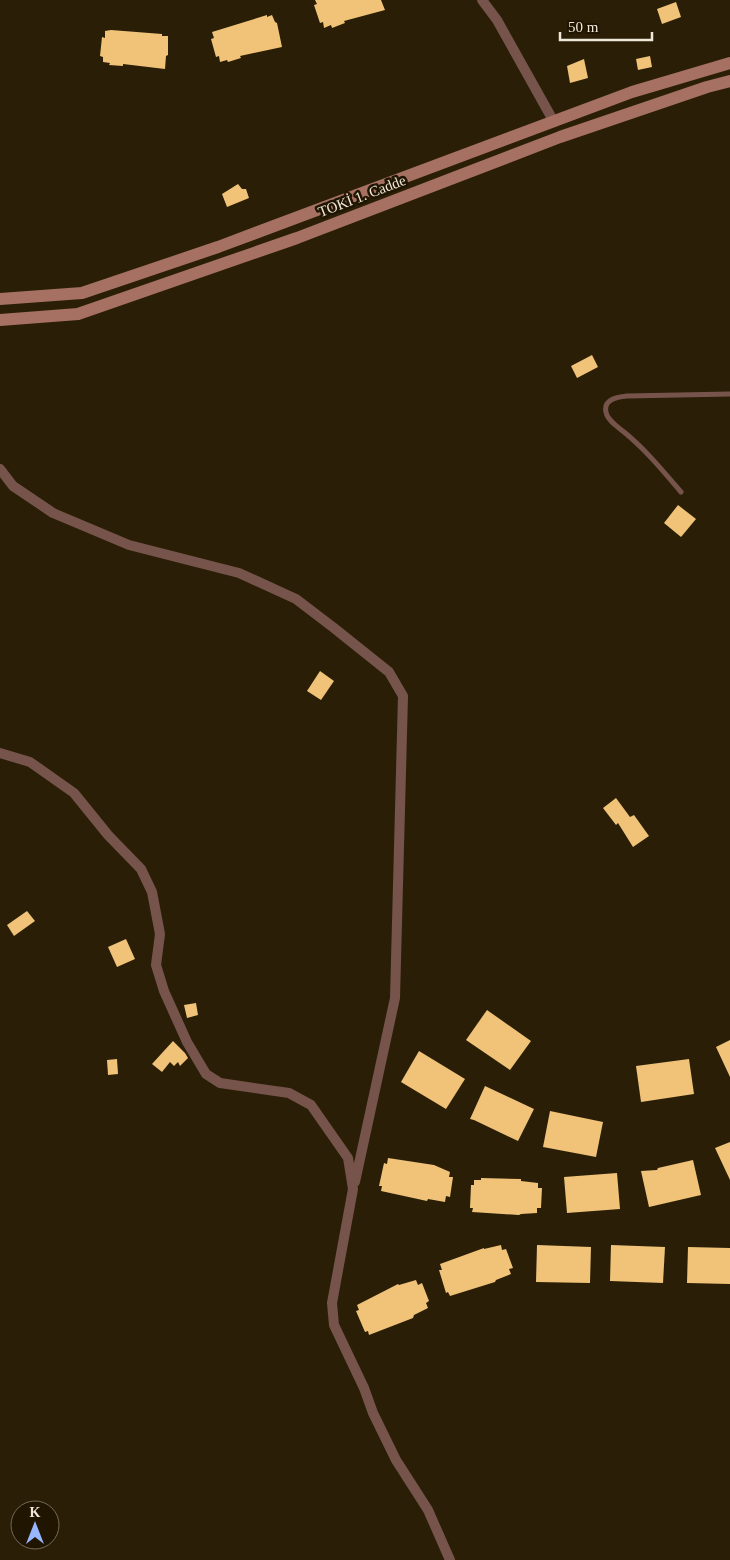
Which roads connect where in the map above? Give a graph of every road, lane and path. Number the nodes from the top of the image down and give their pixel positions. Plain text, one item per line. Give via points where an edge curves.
1 (482, 0) edge
2 (730, 62) edge
3 (730, 81) edge
4 (554, 122) junction
5 (0, 299) edge
6 (0, 320) edge
7 (730, 394) edge
8 (0, 469) edge
9 (681, 492) dead end
10 (0, 753) edge
11 (353, 1189) junction
12 (450, 1560) edge

1 - 4 street via 497,20
2 - 4 main road via 632,92
3 - 6 main road, TOKİ 1. Cadde via 560,137 297,238 78,314
4 - 5 main road via 218,247 82,293
7 - 9 lane via 627,396 615,398 606,406 610,420 640,445
8 - 11 street via 13,486 53,513 129,545 239,573 296,599 389,672 403,696 395,998
10 - 11 street via 30,762 74,793 141,869 152,892 160,934 156,965 186,1042 206,1074 220,1083 289,1093 311,1105 348,1158
11 - 12 street via 332,1303 334,1325 396,1460 428,1510

